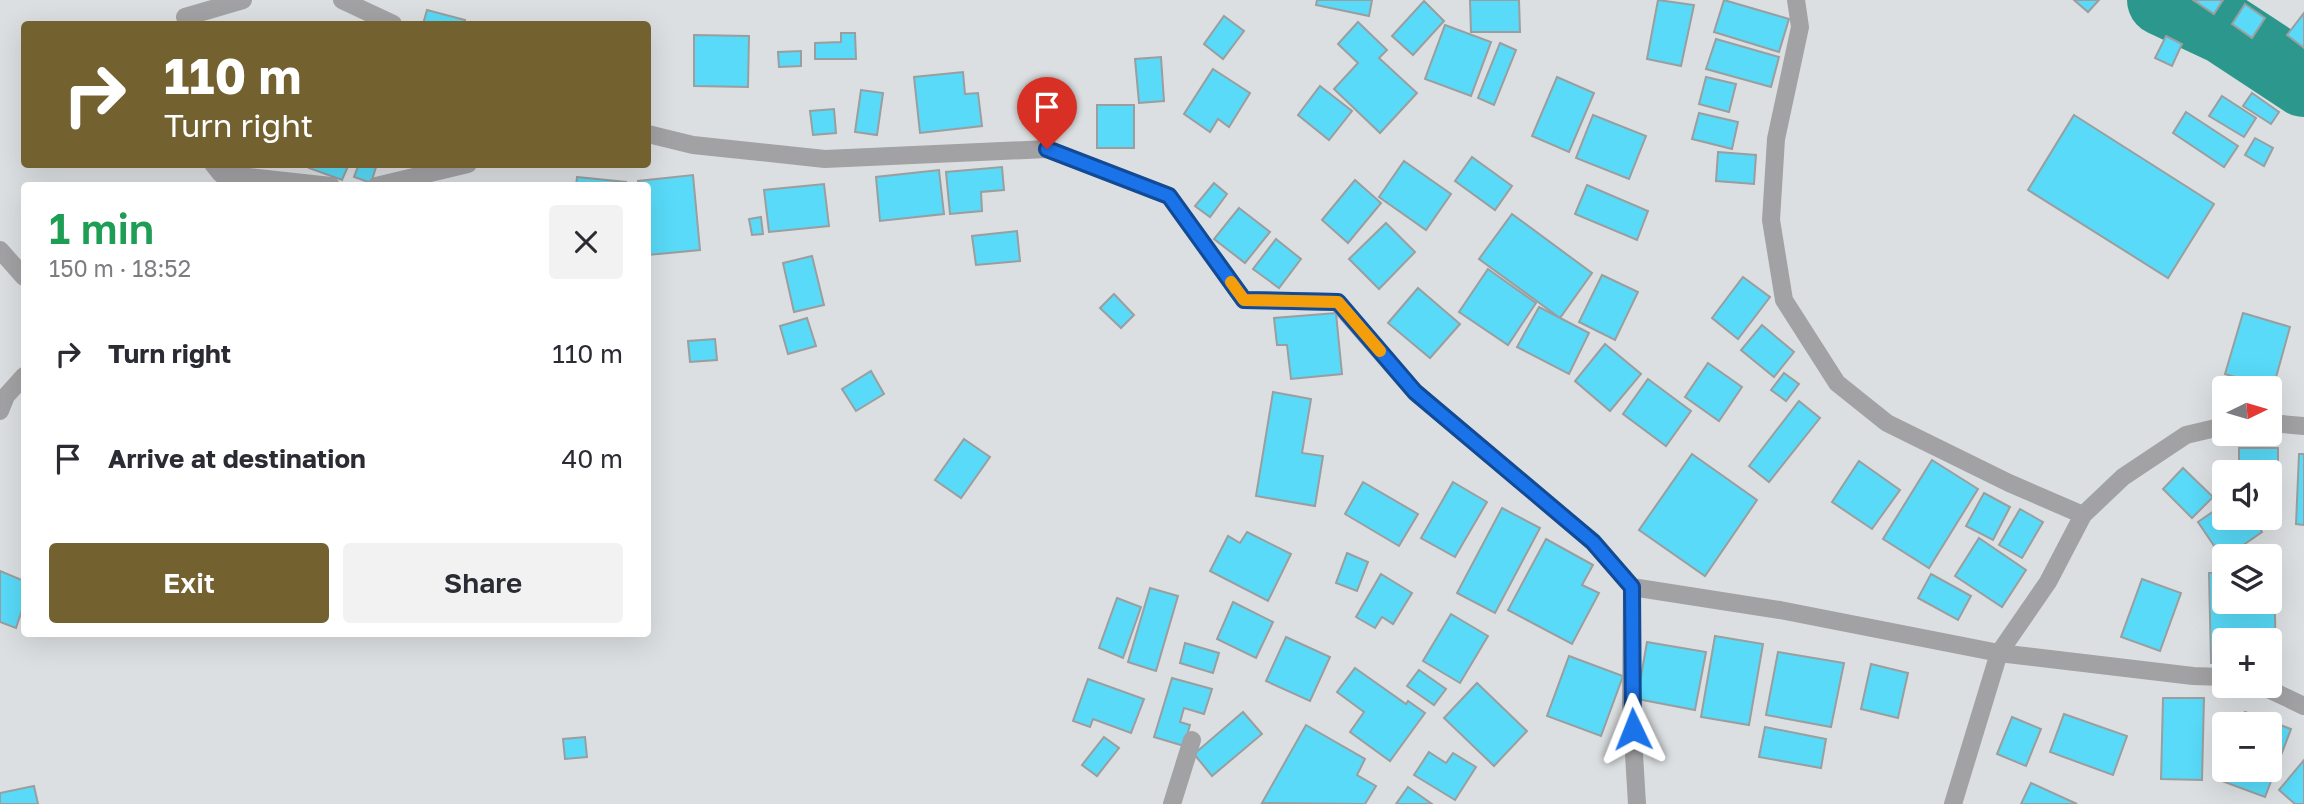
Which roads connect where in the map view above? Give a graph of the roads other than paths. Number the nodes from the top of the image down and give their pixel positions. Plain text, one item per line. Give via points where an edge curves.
1 (243, 0) edge
2 (342, 0) edge
3 (1796, 0) edge
4 (187, 14) edge
5 (387, 21) edge
6 (651, 135) edge
7 (216, 168) edge
8 (451, 168) edge
9 (283, 182) edge
10 (393, 182) edge
11 (0, 250) edge
12 (21, 274) edge
13 (21, 379) edge
14 (0, 411) edge
15 (2282, 424) edge
16 (2304, 426) edge
17 (2212, 429) edge
18 (2083, 515) junction
19 (1632, 587) junction
20 (1999, 653) junction
21 (2212, 677) edge
22 (2282, 696) edge
23 (2304, 706) edge
24 (1192, 740) dead end
25 (1172, 804) edge
26 (1637, 804) edge
27 (1953, 804) edge

1 - 4 street
2 - 5 street
3 - 18 street via 1800,27 1776,139 1771,220 1784,300 1837,383 1887,422
6 - 19 street via 692,145 825,159 1047,149 1169,196 1244,300 1338,302 1415,392 1593,542
7 - 9 street via 221,174
8 - 10 street
11 - 12 street
13 - 14 street
15 - 16 street
17 - 18 street via 2186,435 2123,477
18 - 20 street via 2048,582
19 - 20 street via 1780,610
19 - 26 street via 1631,705
20 - 21 street
20 - 27 street
22 - 23 street
24 - 25 street

